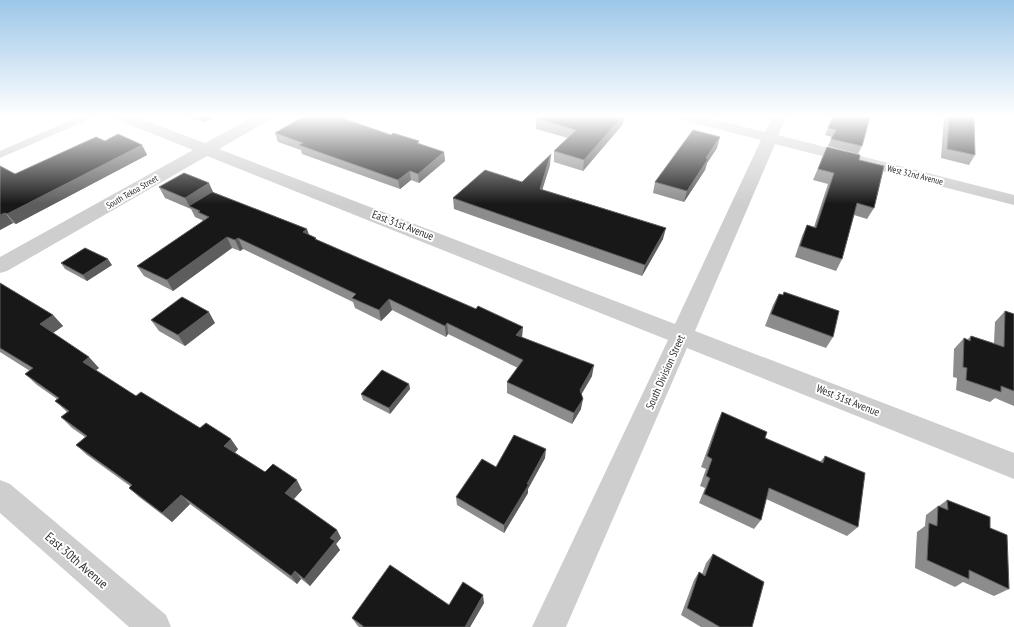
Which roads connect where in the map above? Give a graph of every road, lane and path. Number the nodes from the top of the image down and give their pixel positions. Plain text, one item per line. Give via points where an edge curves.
1 (20, 146) edge
2 (200, 146) edge
3 (212, 146) edge
4 (765, 146) edge
5 (837, 146) edge
6 (207, 149) junction
7 (0, 155) edge
8 (1014, 200) edge
9 (0, 266) edge
10 (682, 334) junction
11 (1014, 466) edge
12 (0, 494) edge
13 (154, 627) edge
14 (549, 627) edge

1 - 7 lane
2 - 6 street, East 31st Avenue
3 - 6 street, South Tekoa Street
4 - 10 street, South Division Street
5 - 8 street, West 32nd Avenue
6 - 9 street, South Tekoa Street
6 - 10 street, East 31st Avenue
10 - 11 street, West 31st Avenue
10 - 14 street, South Division Street
12 - 13 street, East 30th Avenue

